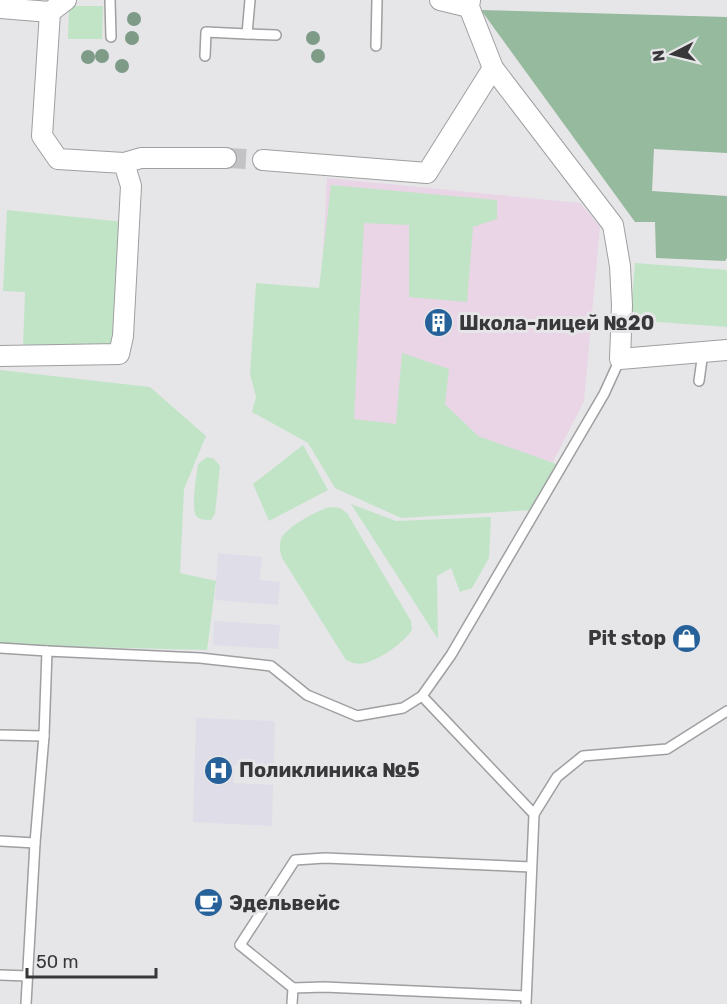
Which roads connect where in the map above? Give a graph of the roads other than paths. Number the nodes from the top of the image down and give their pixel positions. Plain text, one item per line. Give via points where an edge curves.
1 (66, 0) edge
2 (110, 0) edge
3 (250, 0) edge
4 (377, 0) edge
5 (440, 0) edge
6 (470, 4) edge
7 (0, 8) edge
8 (50, 12) junction
9 (247, 34) junction
10 (276, 35) dead end
11 (111, 37) dead end
12 (376, 46) dead end
13 (205, 56) dead end
14 (493, 69) junction
15 (226, 158) tunnel mouth
16 (263, 160) tunnel mouth
17 (124, 163) junction
18 (727, 350) edge
19 (703, 352) junction
20 (0, 356) edge
21 (620, 359) junction
22 (699, 381) dead end
23 (0, 648) edge
24 (47, 651) junction
25 (422, 696) junction
26 (727, 711) edge
27 (0, 735) edge
28 (44, 736) junction
29 (534, 814) junction
30 (0, 841) edge
31 (35, 843) junction
32 (531, 867) junction
33 (0, 975) edge
34 (28, 976) junction
35 (293, 988) junction
36 (526, 1000) edge
37 (26, 1004) edge
38 (292, 1004) edge

1 - 8 street
2 - 11 lane
3 - 9 lane
4 - 12 lane
5 - 6 street
6 - 14 street
7 - 8 street
8 - 17 street via 42,136 58,159
9 - 10 lane
9 - 13 lane via 206,32
14 - 16 street via 427,173
14 - 21 street via 613,225 620,266
15 - 17 street via 141,158
17 - 20 street via 131,186 120,354
18 - 19 street
19 - 21 street
19 - 22 lane
21 - 25 lane via 604,394 451,655
23 - 24 lane
24 - 25 lane via 200,658 271,666 307,695 357,716 403,708
24 - 28 lane
25 - 29 lane
26 - 29 lane via 667,749 583,756 557,777
27 - 28 lane
28 - 31 lane
29 - 32 lane
30 - 31 lane
31 - 34 lane
32 - 35 lane via 295,860 240,945
32 - 36 lane
33 - 34 lane
34 - 37 lane
35 - 36 lane
35 - 38 lane

